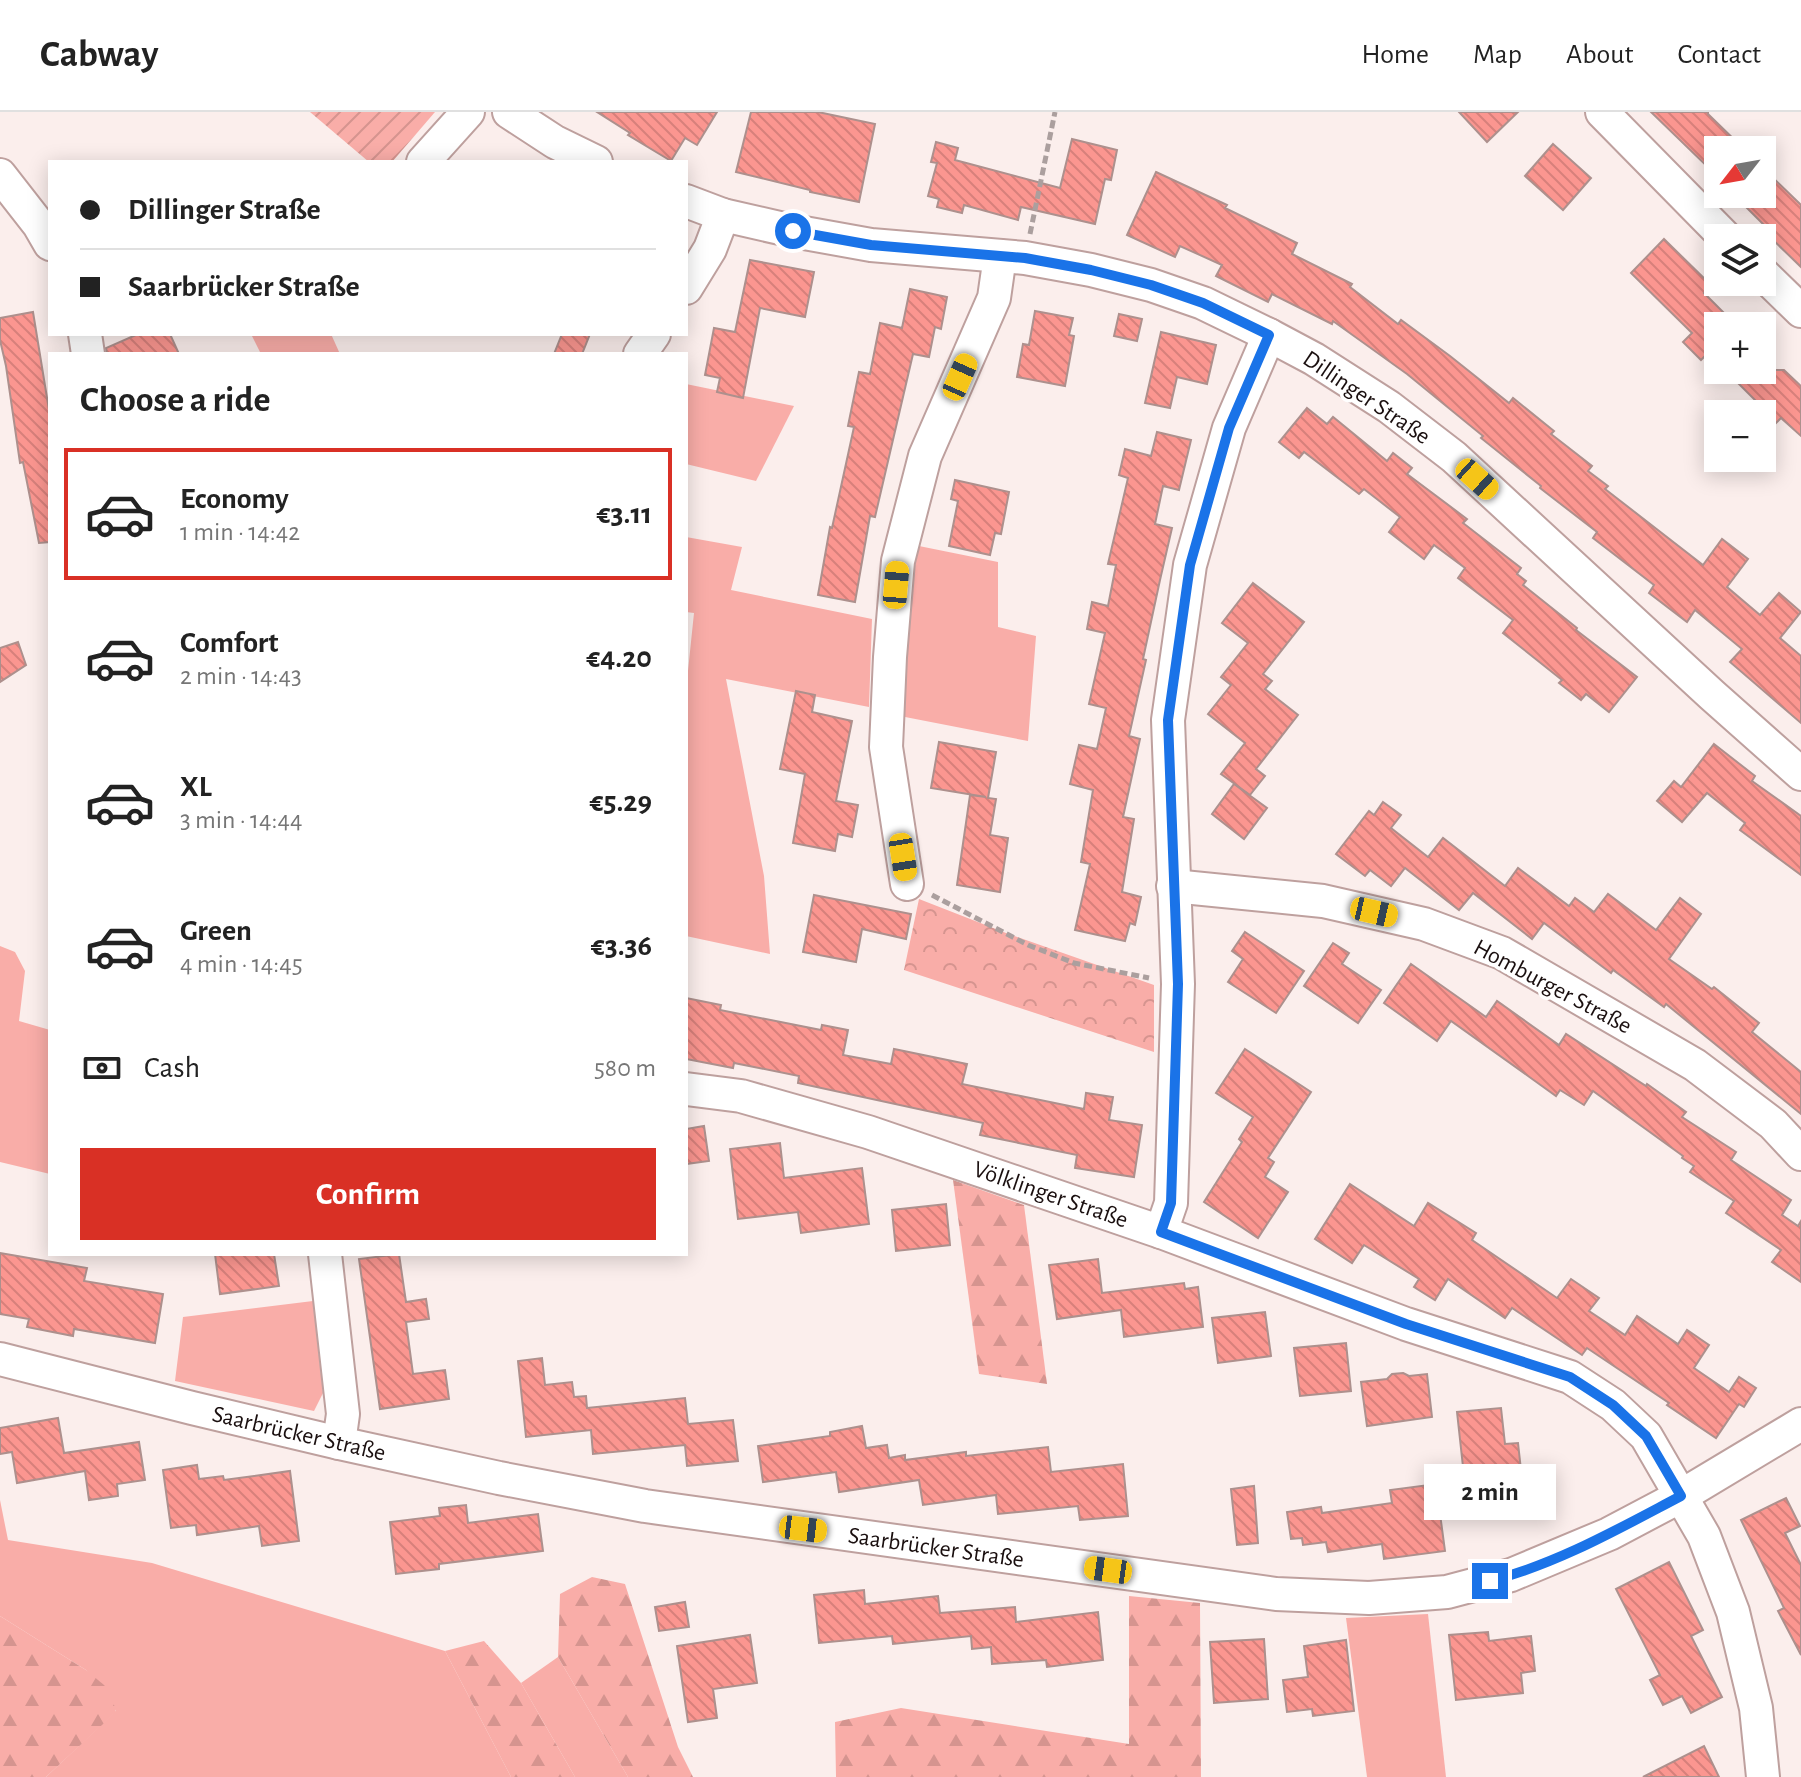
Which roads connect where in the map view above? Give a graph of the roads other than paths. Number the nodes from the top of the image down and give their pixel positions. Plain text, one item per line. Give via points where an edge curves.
1 (468, 112) edge
2 (509, 112) edge
3 (1602, 112) edge
4 (425, 160) edge
5 (592, 160) edge
6 (0, 175) edge
7 (688, 202) edge
8 (723, 215) junction
9 (1712, 224) edge
10 (48, 241) edge
11 (1013, 257) junction
12 (688, 285) edge
13 (1776, 287) edge
14 (1801, 311) edge
15 (1269, 335) junction
16 (1801, 774) edge
17 (907, 884) road end
18 (1173, 886) junction
19 (688, 1089) edge
20 (1801, 1154) edge
21 (1161, 1232) junction
22 (325, 1256) edge
23 (0, 1359) edge
24 (1801, 1424) edge
25 (339, 1443) junction
26 (1681, 1496) junction
27 (1763, 1777) edge

1 - 4 street
2 - 5 street
3 - 9 street
6 - 10 street
7 - 8 street, Dillinger Straße
8 - 11 street, Dillinger Straße via 871,245
8 - 12 street
11 - 15 street, Dillinger Straße via 1151,285
11 - 17 street via 925,456 898,561 886,747
13 - 14 street
15 - 16 street, Dillinger Straße via 1389,407 1454,457
15 - 18 street via 1229,428 1190,565 1168,720
18 - 20 street, Homburger Straße via 1323,901 1424,924 1502,953 1695,1065 1773,1124
18 - 21 street via 1178,984 1171,1203
19 - 21 street, Völklinger Straße via 741,1096 868,1132
21 - 26 street, Völklinger Straße via 1406,1324 1570,1377 1613,1405 1646,1436
22 - 25 street via 343,1414
23 - 25 street, Saarbrücker Straße
24 - 26 street, Saarbrücker Straße
25 - 26 street, Saarbrücker Straße via 660,1508 1276,1594 1369,1598 1447,1592 1511,1575 1609,1534
26 - 27 street, Völklinger Straße via 1704,1536 1733,1612 1756,1708

